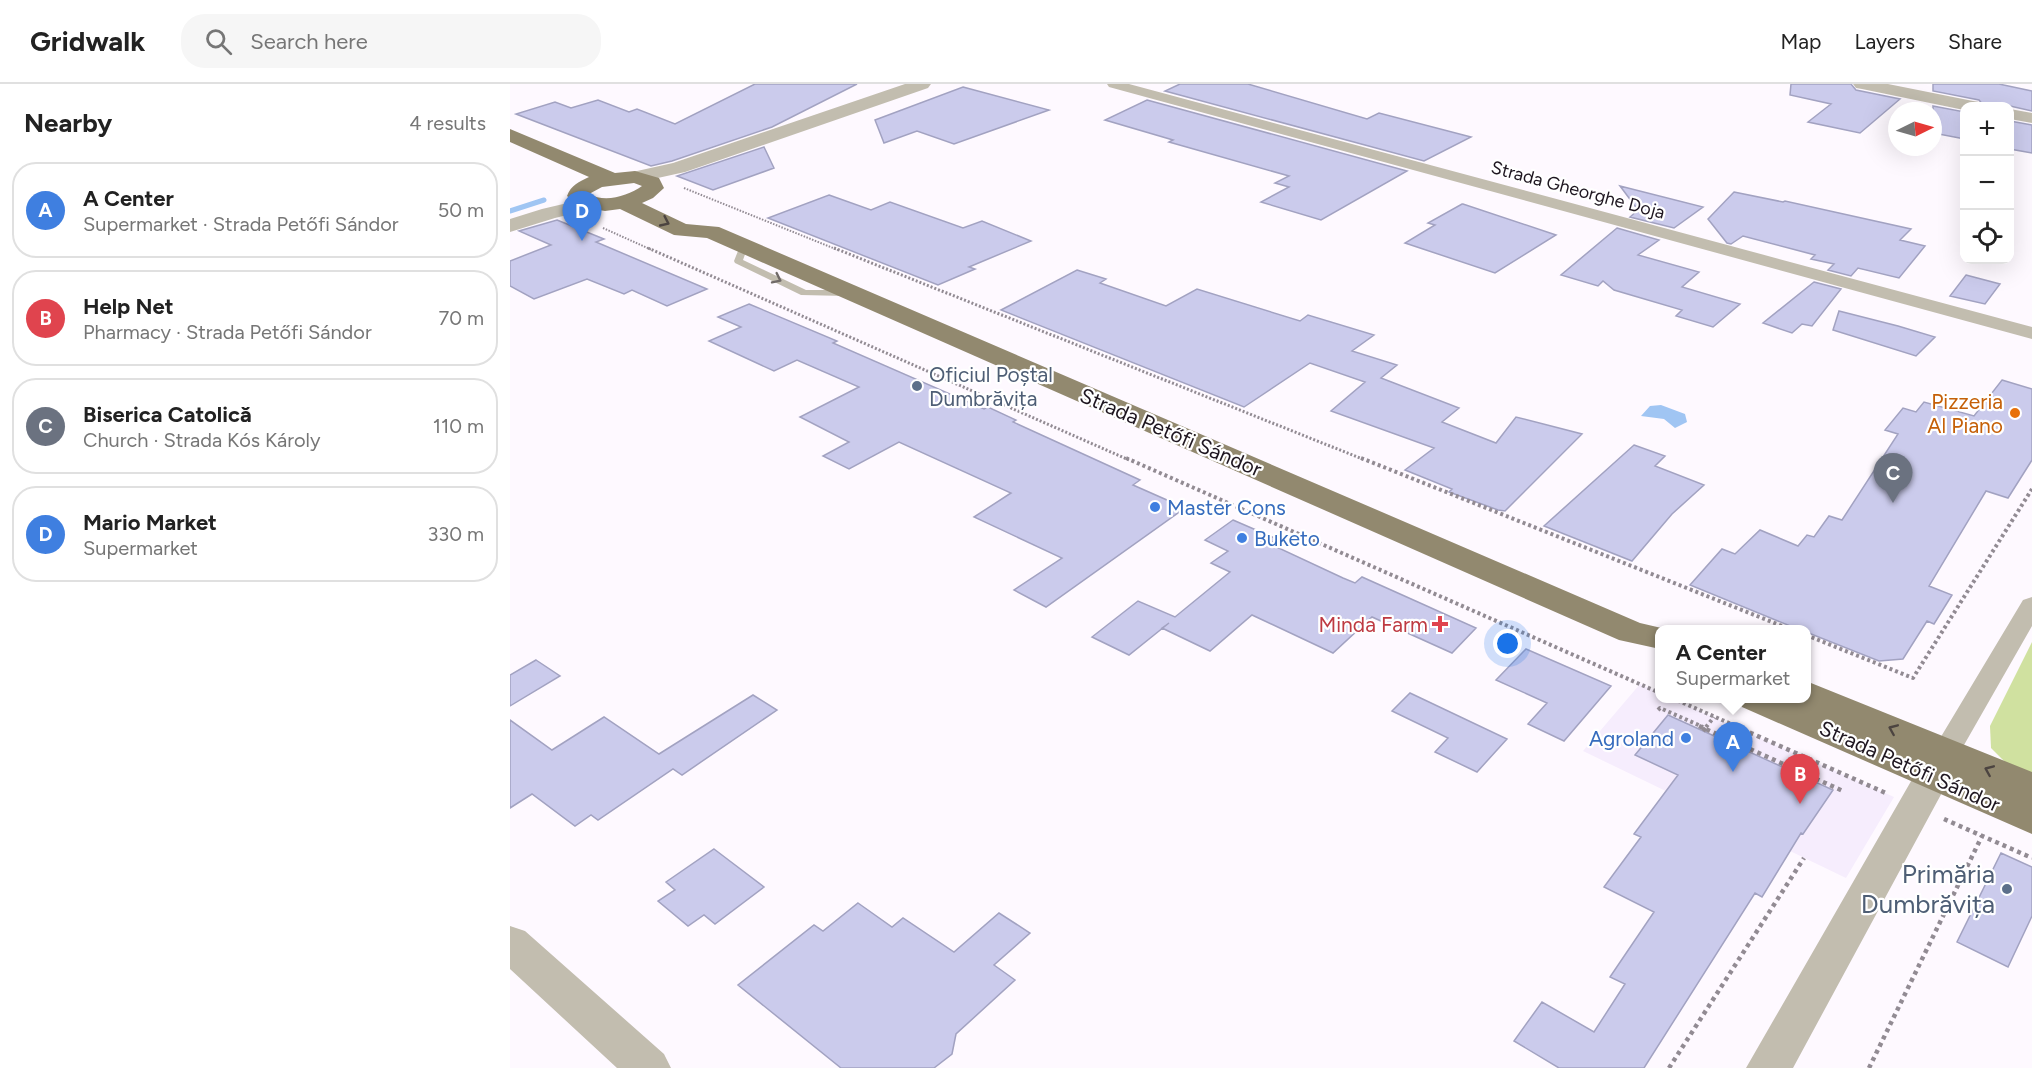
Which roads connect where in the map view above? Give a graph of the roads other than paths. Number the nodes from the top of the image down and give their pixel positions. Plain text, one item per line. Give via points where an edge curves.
1 (922, 84) edge
2 (1114, 84) edge
3 (1862, 84) edge
4 (1960, 103) edge
5 (2014, 115) edge
6 (2032, 118) edge
7 (510, 135) edge
8 (510, 149) edge
9 (609, 178) junction
10 (645, 184) junction
11 (586, 195) junction
12 (622, 202) junction
13 (510, 226) edge
14 (711, 232) junction
15 (2032, 333) edge
16 (2032, 605) edge
17 (1645, 635) edge
18 (1655, 646) edge
19 (1811, 696) edge
20 (1750, 715) edge
21 (1940, 764) junction
22 (2032, 788) edge
23 (2032, 819) edge
24 (510, 943) edge
25 (648, 1068) edge
26 (1768, 1068) edge

1 - 10 street via 678,168
2 - 15 street, Strada Gheorghe Doja
3 - 4 street
5 - 6 street
7 - 9 main road
8 - 11 main road
9 - 10 main road
9 - 11 main road
10 - 12 main road
10 - 14 main road, Strada Petőfi Sándor via 706,220
11 - 12 main road
11 - 13 street
12 -> 14 main road, Strada Petőfi Sándor via 682,230
14 - 17 main road, Strada Petőfi Sándor
16 - 21 street
17 - 18 main road, Strada Petőfi Sándor
21 -> 19 main road, Strada Petőfi Sándor
20 - 21 main road, Strada Petőfi Sándor
22 -> 21 main road, Strada Petőfi Sándor
21 - 23 main road, Strada Petőfi Sándor
21 - 26 street
24 - 25 street

